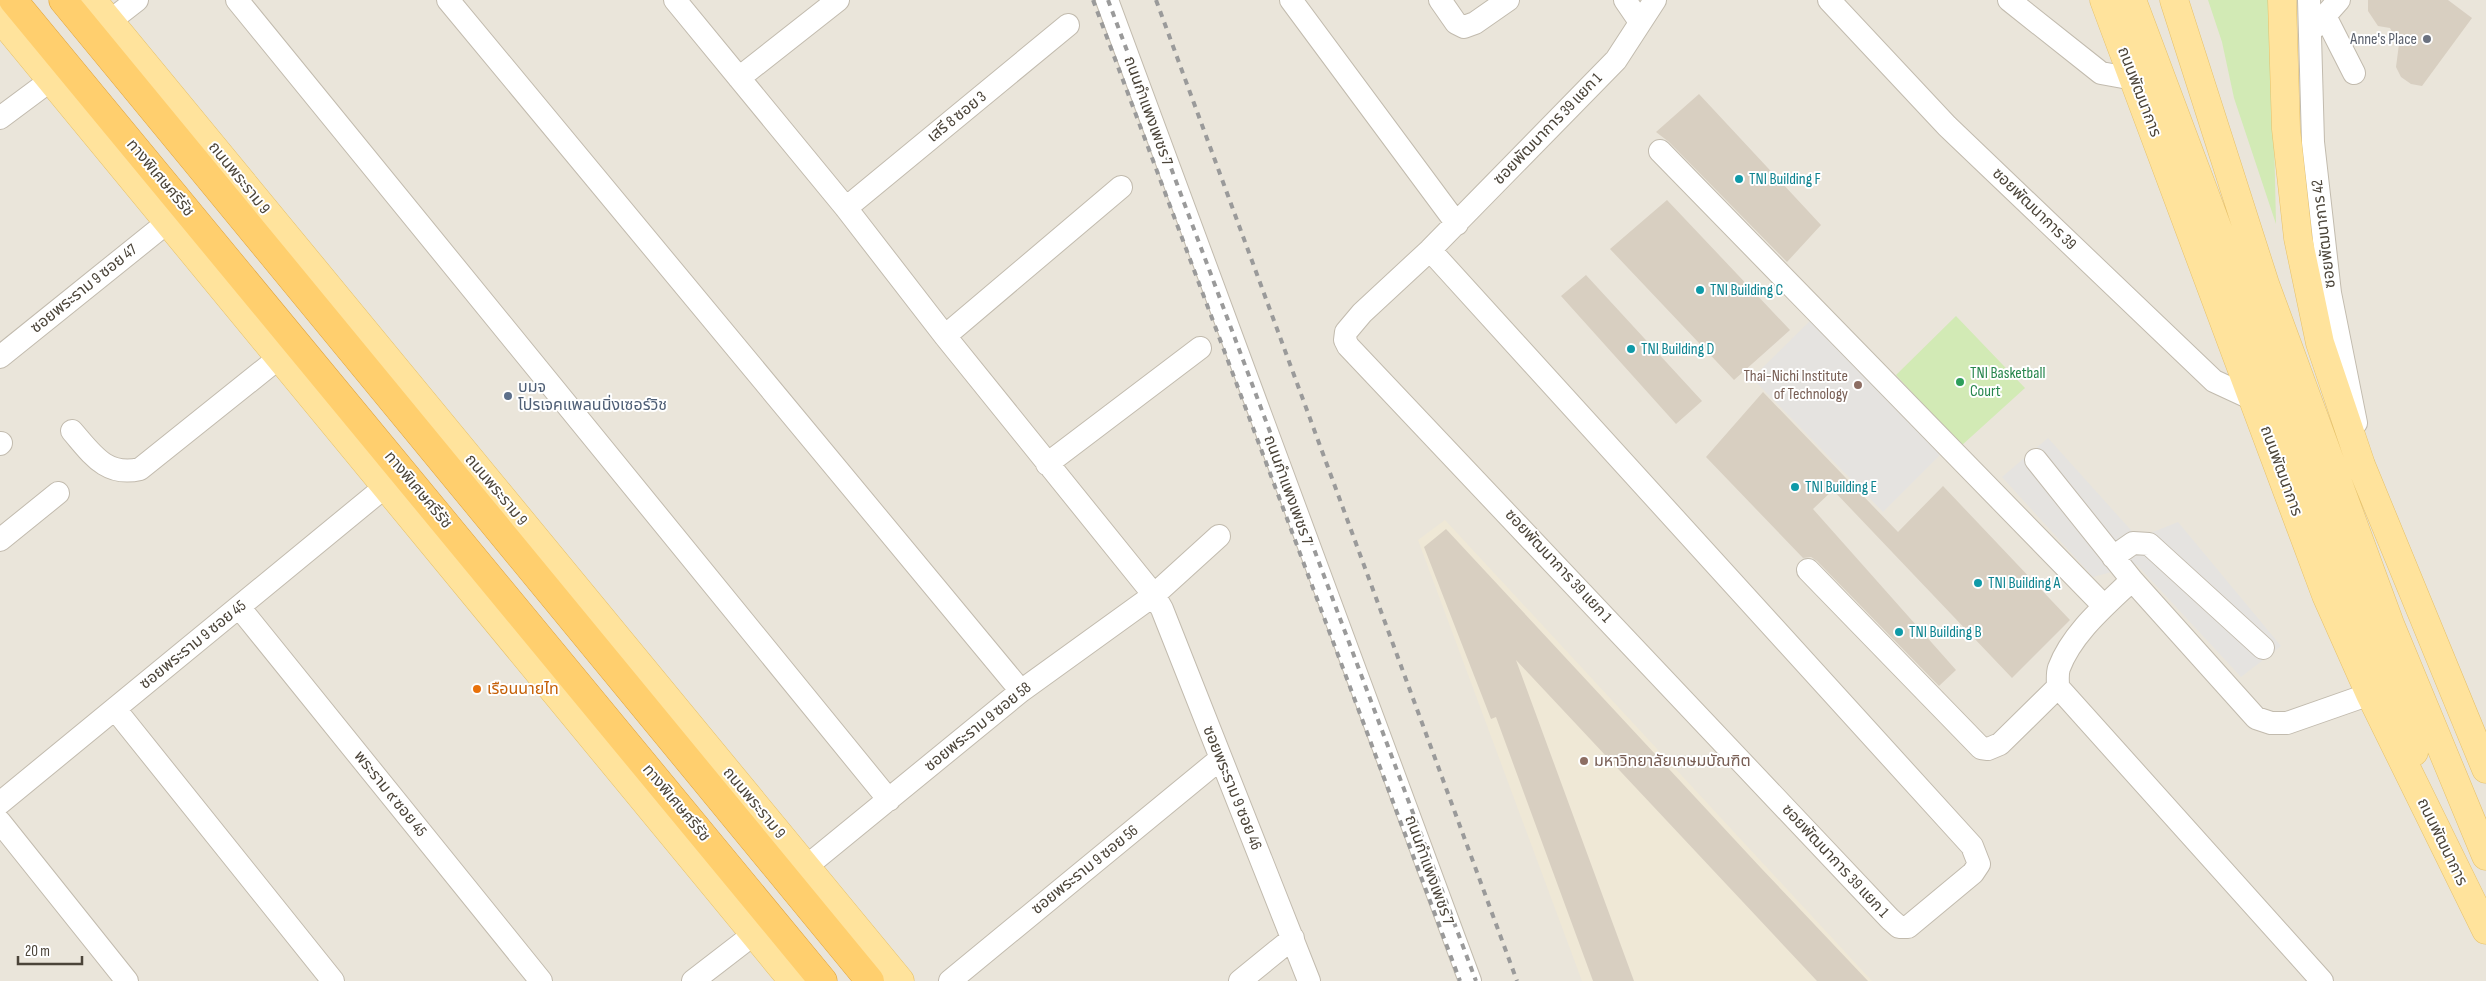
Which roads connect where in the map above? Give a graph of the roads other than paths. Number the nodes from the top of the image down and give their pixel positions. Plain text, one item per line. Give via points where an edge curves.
1 (13, 0) edge
2 (63, 0) edge
3 (92, 0) edge
4 (137, 0) edge
5 (237, 0) edge
6 (448, 0) edge
7 (675, 0) edge
8 (838, 0) edge
9 (1107, 0) edge
10 (1291, 0) edge
11 (1440, 0) edge
12 (1508, 0) edge
13 (1625, 0) edge
14 (1655, 0) edge
15 (1829, 0) edge
16 (2010, 0) edge
17 (2104, 0) edge
18 (2132, 0) edge
19 (2174, 0) edge
20 (2282, 0) edge
21 (2309, 0) edge
22 (2325, 16) edge
23 (0, 18) edge
24 (110, 21) junction
25 (1640, 22) junction
26 (1068, 25) dead end
27 (2354, 72) dead end
28 (739, 78) junction
29 (2134, 78) junction
30 (51, 80) junction
31 (0, 118) edge
32 (1660, 151) dead end
33 (1121, 187) dead end
34 (846, 208) junction
35 (169, 221) junction
36 (1457, 224) junction
37 (1430, 250) junction
38 (945, 336) junction
39 (1200, 348) dead end
40 (0, 357) edge
41 (280, 357) junction
42 (2255, 400) junction
43 (72, 431) dead end
44 (2036, 460) dead end
45 (1047, 464) junction
46 (2361, 465) junction
47 (386, 486) junction
48 (58, 493) dead end
49 (1219, 536) dead end
50 (0, 540) edge
51 (2113, 557) junction
52 (1808, 570) dead end
53 (2132, 580) junction
54 (1154, 595) junction
55 (2104, 606) junction
56 (239, 607) junction
57 (2263, 648) dead end
58 (2058, 688) junction
59 (1021, 691) junction
60 (2370, 694) junction
61 (115, 709) junction
62 (2483, 752) edge
63 (1220, 759) junction
64 (888, 800) junction
65 (0, 803) edge
66 (0, 822) edge
67 (2434, 825) junction
68 (2486, 856) edge
69 (807, 866) junction
70 (2486, 930) edge
71 (754, 934) junction
72 (1293, 938) junction
73 (127, 981) edge
74 (333, 981) edge
75 (541, 981) edge
76 (693, 981) edge
77 (793, 981) edge
78 (823, 981) edge
79 (870, 981) edge
80 (900, 981) edge
81 (950, 981) edge
82 (1240, 981) edge
83 (1309, 981) edge
84 (1470, 981) edge
85 (2322, 981) edge

1 - 78 highway, ทางพิเศษศรีรัช
2 - 79 highway
3 - 24 main road, ถนนพระราม 9
4 - 24 street
5 - 64 street
6 - 59 street
7 - 28 street, ซอยพระราม 9 ซอย 46
8 - 28 street
9 - 84 street, ถนนกำแพงเพชร 7
10 - 36 street
11 - 12 street via 1456,23 1464,27
13 - 25 street
14 - 25 street, ซอยพัฒนาการ 39 แยก 1
15 - 42 street, ซอยพัฒนาการ 39 via 1947,126 2214,381
16 - 29 street via 2100,73
17 - 29 main road, ถนนพัฒนาการ
18 - 67 main road via 2406,728
19 - 68 main road, ถนนพัฒนาการ via 2265,284 2390,624
20 - 46 main road via 2286,129 2298,238 2320,343
21 - 22 street, ซอยพัฒนาการ 42
22 - 27 street
22 - 46 street, ซอยพัฒนาการ 42 via 2313,142 2329,283 2354,404
23 - 30 main road
24 - 69 main road, ถนนพระราม 9
25 - 36 street, ซอยพัฒนาการ 39 แยก 1 via 1616,60
26 - 34 street, เสรี 8 ซอย 3
28 - 34 street, ซอยพระราม 9 ซอย 46
29 - 42 main road, ถนนพัฒนาการ
30 - 31 street
30 - 35 main road
32 - 55 street
33 - 38 street
34 - 38 street, ซอยพระราม 9 ซอย 46
35 - 40 street, ซอยพระราม 9 ซอย 47
35 - 41 main road
36 - 37 street, ซอยพัฒนาการ 39 แยก 1
37 - 37 street, ซอยพัฒนาการ 39 แยก 1 via 1972,846 1979,864 1973,873 1908,927 1899,927 1890,919 1348,346 1346,332 1362,313
38 - 45 street, ซอยพระราม 9 ซอย 46
39 - 45 street
41 - 43 street via 140,469 126,472 108,467
41 - 47 main road
42 - 60 main road, ถนนพัฒนาการ via 2326,594
44 - 51 street
45 - 54 street, ซอยพระราม 9 ซอย 46
46 - 62 main road
47 - 56 street, ซอยพระราม 9 ซอย 45
47 - 71 main road
48 - 50 street
49 - 54 street, ซอยพระราม 9 ซอย 58
51 - 53 street
51 - 57 street via 2133,543 2149,544
52 - 58 street via 1982,748 2000,744
53 - 55 street
53 - 60 street via 2256,718 2271,723 2287,723
54 - 59 street, ซอยพระราม 9 ซอย 58
54 - 63 street, ซอยพระราม 9 ซอย 46
55 - 58 street via 2069,648 2058,670
56 - 61 street, ซอยพระราม 9 ซอย 45
56 - 75 street, พระราม ๙ ซอย 45
58 - 85 street
59 - 64 street, ซอยพระราม 9 ซอย 58
60 - 67 main road, ถนนพัฒนาการ
61 - 65 street, ซอยพระราม 9 ซอย 45
61 - 74 street
63 - 72 street, ซอยพระราม 9 ซอย 46
63 - 81 street, ซอยพระราม 9 ซอย 56
64 - 69 street, ซอยพระราม 9 ซอย 58
66 - 73 street
67 - 70 main road, ถนนพัฒนาการ
69 - 80 main road, ถนนพระราม 9
71 - 76 street
71 - 77 main road
72 - 82 street
72 - 83 street, ซอยพระราม 9 ซอย 46

